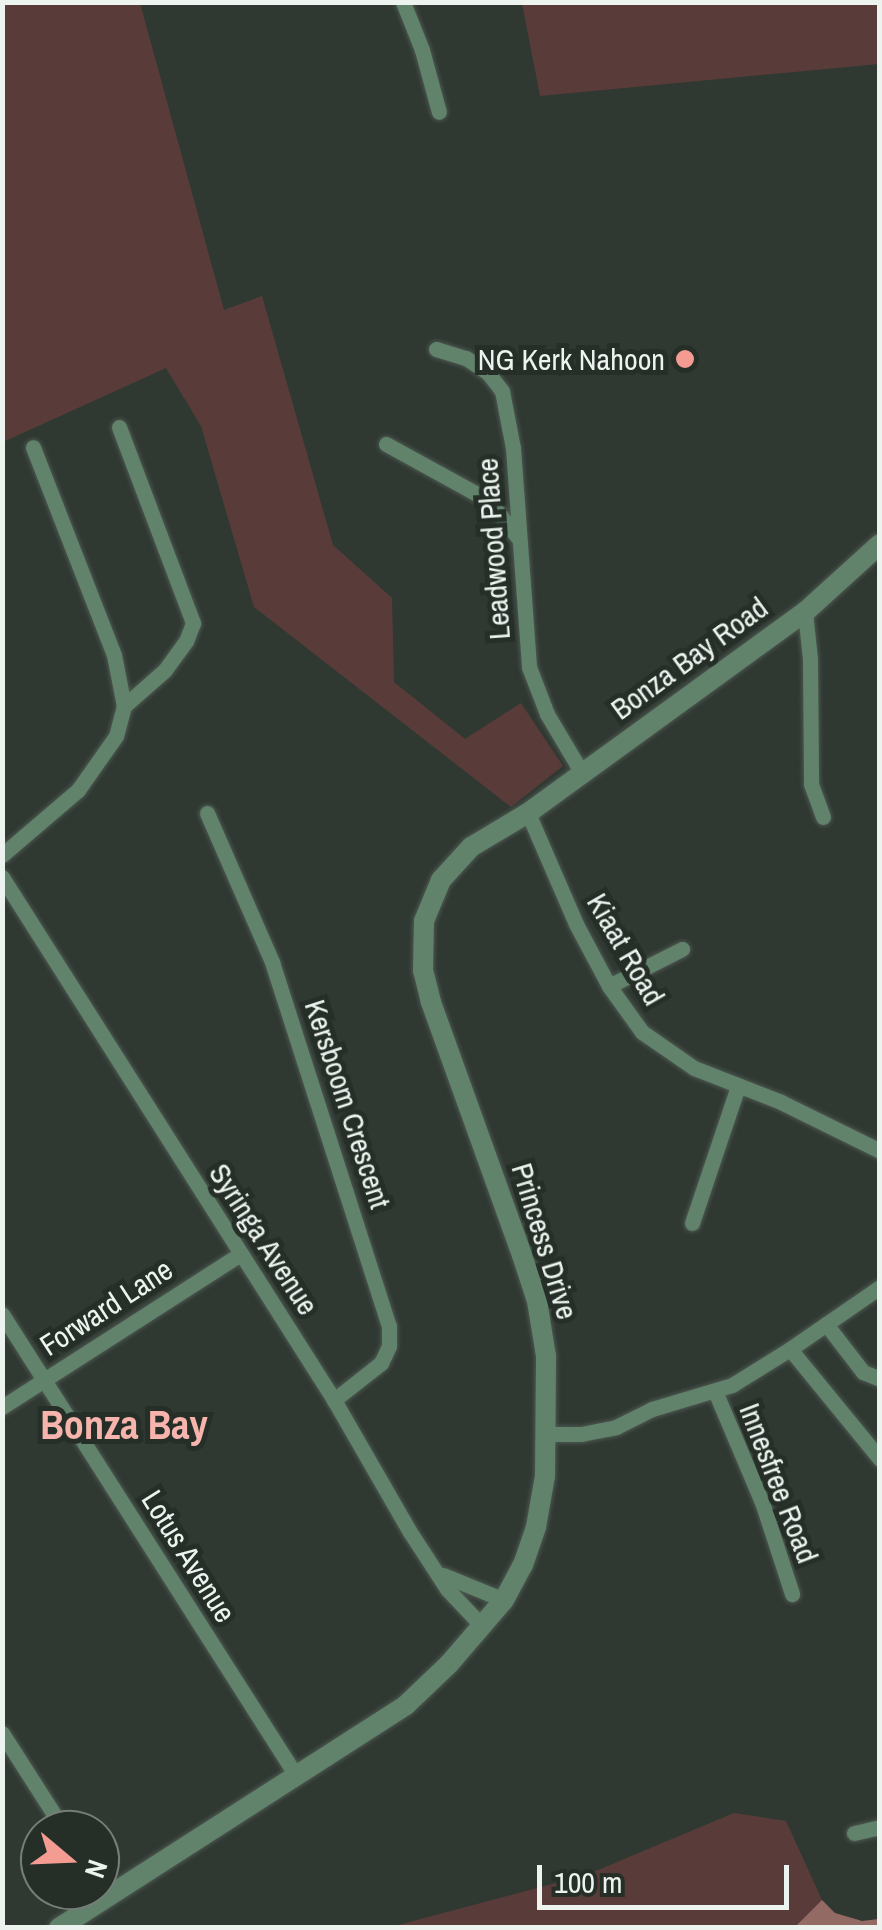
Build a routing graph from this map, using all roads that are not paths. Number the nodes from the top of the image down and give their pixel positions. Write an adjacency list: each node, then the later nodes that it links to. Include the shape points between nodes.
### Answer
1 (403, 2): 2 (street)
2 (439, 112)
3 (436, 349): 7 (street, Leadwood Place, via 466,358 502,391)
4 (119, 427): 10 (street, via 193,623 171,662)
5 (386, 444): 7 (street, via 488,500)
6 (33, 447): 10 (street, via 114,655)
7 (521, 542): 11 (street, Leadwood Place, via 530,667 547,714)
8 (880, 544): 9 (street, Bonza Bay Road)
9 (804, 612): 11 (street, Bonza Bay Road); 14 (street, via 812,796)
10 (124, 706): 15 (street, via 105,757 78,790)
11 (582, 773): 13 (street, Bonza Bay Road)
12 (208, 813): 30 (street, Kersboom Crescent, via 272,962 389,1326 381,1363)
13 (528, 814): 18 (street, Kiaat Road); 32 (street, Princess Drive, via 452,865 424,921 421,950 431,1002 538,1302)
14 (824, 817)
15 (2, 854)
16 (2, 877): 22 (street, Syringa Avenue)
17 (682, 949): 18 (street)
18 (609, 986): 19 (street, Kiaat Road, via 628,1017 662,1048)
19 (738, 1086): 20 (street, Kiaat Road); 21 (street)
20 (880, 1151)
21 (692, 1223)
22 (240, 1254): 27 (street, Forward Lane); 30 (street, Syringa Avenue)
23 (880, 1287): 25 (street)
24 (2, 1314): 27 (street, Lotus Avenue)
25 (826, 1324): 26 (street); 28 (street, via 863,1372)
26 (790, 1349): 29 (street); 33 (street)
27 (45, 1379): 31 (street, Forward Lane); 39 (street, Lotus Avenue)
28 (880, 1380)
29 (715, 1391): 32 (street, via 602,1431); 35 (street, Innesfree Road)
30 (334, 1400): 34 (street, Syringa Avenue)
31 (2, 1407)
32 (547, 1434): 36 (street, Princess Drive, via 536,1527)
33 (880, 1460)
34 (443, 1576): 36 (street); 37 (street, Syringa Avenue)
35 (792, 1594)
36 (504, 1600): 37 (street, Princess Drive)
37 (482, 1628): 39 (street, Princess Drive, via 406,1705)
38 (2, 1733): 40 (street)
39 (297, 1776): 43 (street, Princess Drive)
40 (51, 1810)
41 (880, 1827): 42 (street)
42 (854, 1833)
43 (120, 1882)
44 (81, 1910): 45 (street, Princess Drive)
45 (58, 1928)

